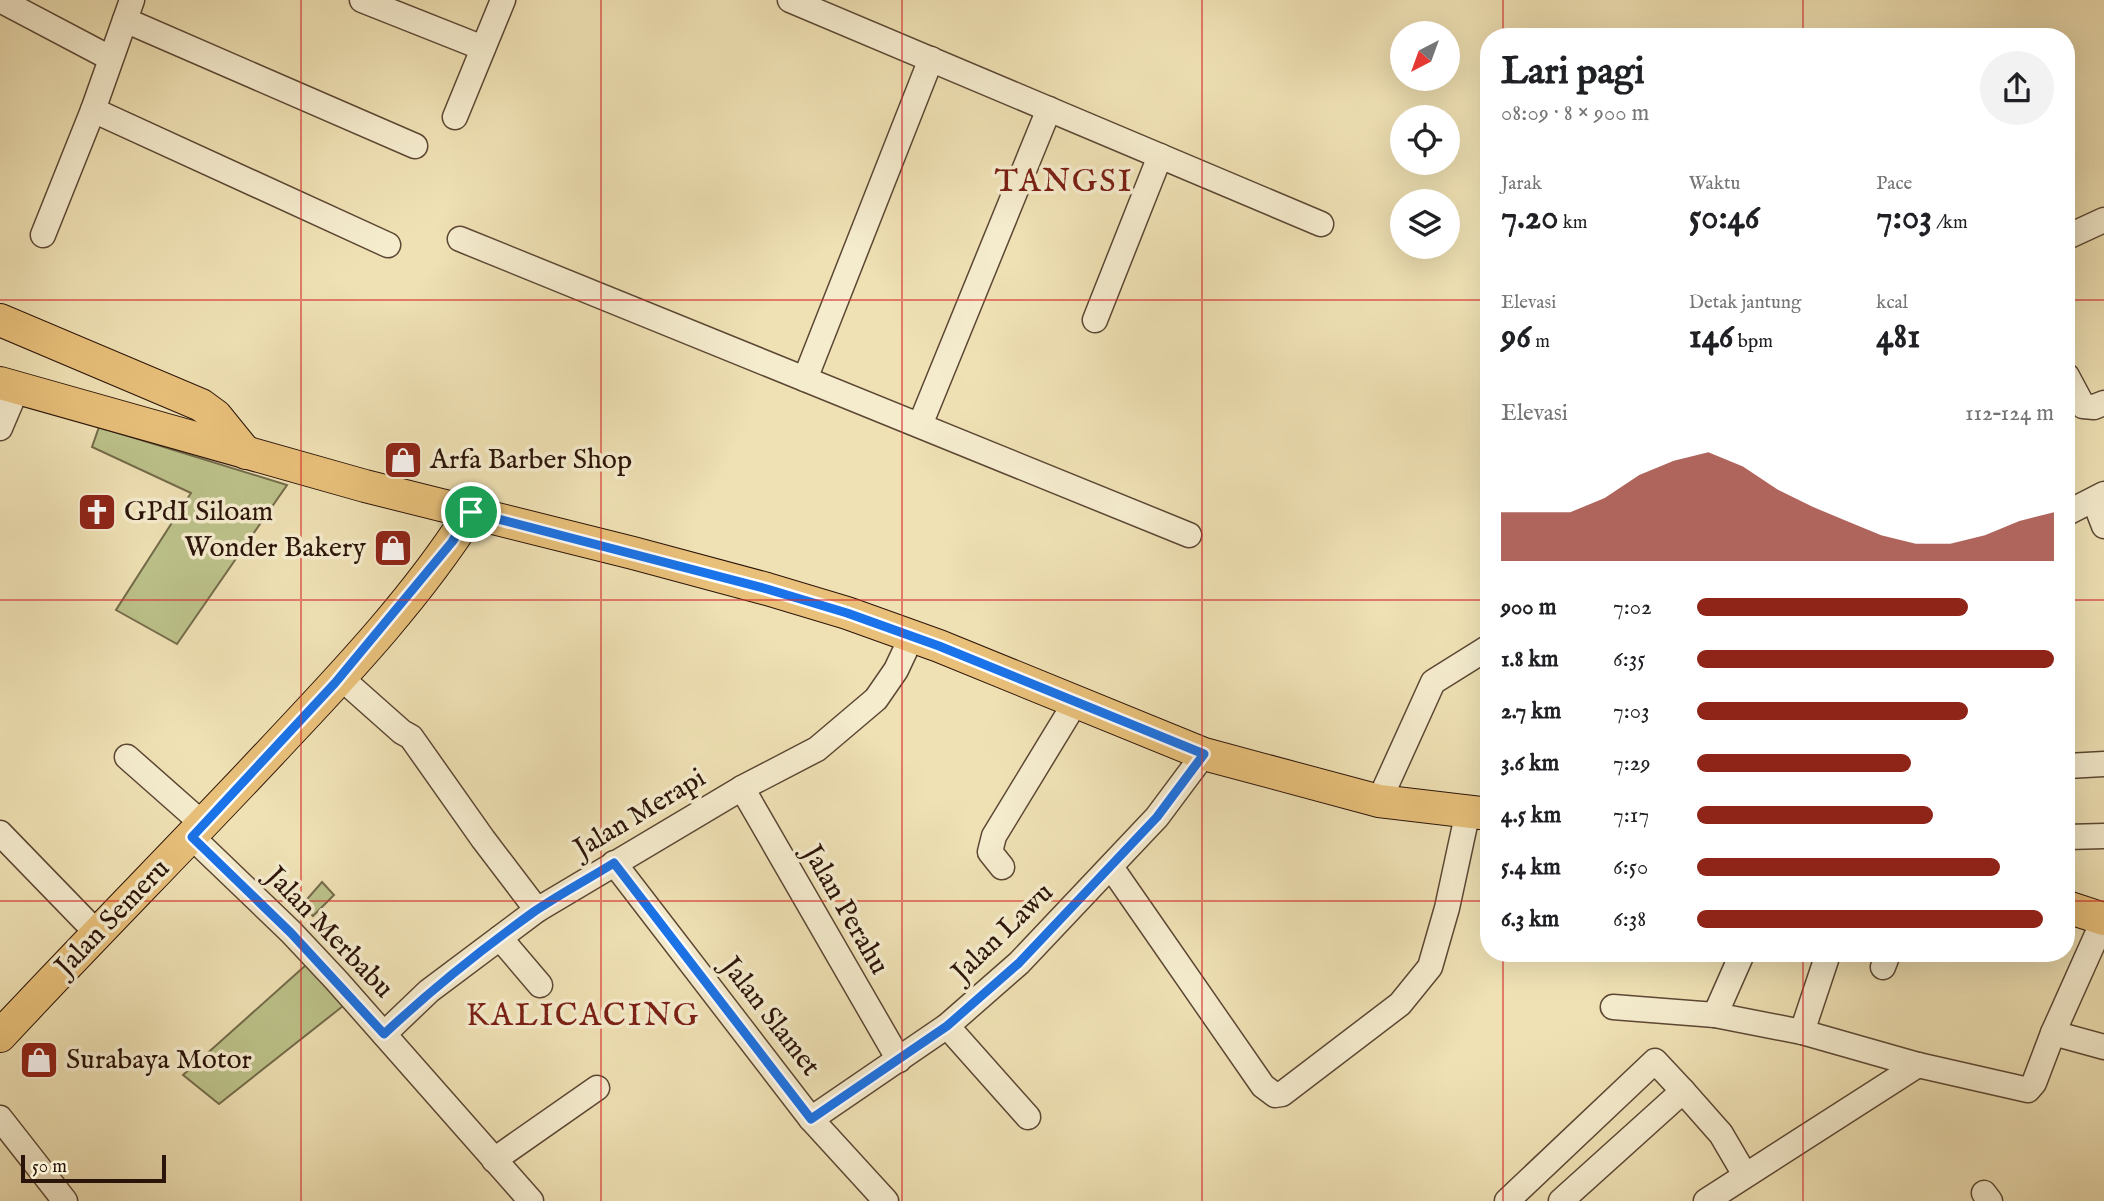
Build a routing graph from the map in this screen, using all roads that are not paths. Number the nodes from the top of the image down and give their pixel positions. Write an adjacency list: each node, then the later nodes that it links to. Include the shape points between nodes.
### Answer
1 (0, 0): 7 (street)
2 (362, 0): 6 (street)
3 (503, 0): 6 (street)
4 (790, 0): 8 (street)
5 (129, 10): 7 (street); 12 (street)
6 (483, 48): 11 (street)
7 (110, 58): 10 (street)
8 (931, 59): 9 (street); 22 (street)
9 (1049, 109): 13 (street); 26 (street)
10 (93, 110): 17 (street); 19 (street)
11 (455, 117)
12 (415, 146)
13 (1160, 156): 15 (street); 21 (street)
14 (2104, 220): 16 (street)
15 (1321, 224)
16 (2075, 233)
17 (43, 235)
18 (460, 239): 22 (street)
19 (388, 245)
20 (0, 320): 28 (main road, via 201,405)
21 (1095, 320)
22 (805, 379): 26 (street)
23 (8, 386): 27 (street); 28 (main road)
24 (2075, 391): 25 (street, via 2083,406)
25 (2104, 403)
26 (919, 425): 33 (street)
27 (0, 428)
28 (246, 453): 31 (main road)
29 (2099, 497): 30 (street); 32 (street)
30 (2075, 509)
31 (471, 512): 34 (main road, via 767,589); 36 (main road, Jalan Semeru, via 444,552)
32 (2104, 526)
33 (1189, 535)
34 (912, 636): 37 (main road); 42 (street, Jalan Merapi, via 887,685 860,715 817,750)
35 (1480, 653): 43 (street, via 1433,682)
36 (340, 677): 45 (main road, Jalan Semeru); 52 (street, via 411,737)
37 (1075, 703): 38 (main road); 50 (street, via 994,836 990,852)
38 (1204, 754): 43 (main road); 51 (street, Jalan Lawu, via 1157,817)
39 (127, 757): 45 (street, Jalan Merbabu)
40 (2104, 764): 41 (street)
41 (2075, 766)
42 (742, 788): 49 (street, Jalan Merapi); 68 (street, Jalan Perahu)
43 (1379, 801): 44 (main road)
44 (1479, 813): 51 (street, via 1430,967 1400,1004 1282,1094 1275,1095 1263,1086)
45 (198, 831): 55 (main road, Jalan Semeru); 65 (street, Jalan Merbabu)
46 (0, 833): 55 (street)
47 (2104, 836): 48 (street)
48 (2075, 837)
49 (614, 863): 52 (street, Jalan Merapi); 74 (street, Jalan Slamet)
50 (1002, 867)
51 (1111, 867): 62 (street, Jalan Lawu, via 1019,963)
52 (537, 910): 56 (street, Jalan Merapi)
53 (2075, 910): 54 (main road)
54 (2104, 919): 64 (street)
55 (96, 932): 66 (main road, Jalan Semeru)
56 (500, 938): 59 (street); 65 (street, Jalan Merapi, via 429,992)
57 (1738, 962): 61 (street)
58 (1825, 962): 63 (street)
59 (540, 985)
60 (1613, 1007): 61 (street)
61 (1715, 1015): 63 (street)
62 (947, 1026): 68 (street, Jalan Lawu); 72 (street)
63 (1802, 1032): 69 (street)
64 (2053, 1033): 67 (street); 69 (street, via 2028,1090)
65 (384, 1034): 75 (street, Jalan Merbabu)
66 (0, 1036)
67 (2104, 1047)
68 (899, 1060): 74 (street, Jalan Lawu)
69 (1918, 1065): 76 (street)
70 (597, 1088): 75 (street)
71 (1684, 1091): 76 (street, via 1721,1134); 80 (street, via 1655,1061); 81 (street)
72 (1028, 1117)
73 (0, 1118): 77 (street)
74 (811, 1119): 79 (street, Jalan Slamet)
75 (494, 1160): 78 (street, Jalan Merbabu)
76 (1728, 1191)
77 (65, 1201)
78 (531, 1201)
79 (886, 1201)
80 (1507, 1201)
81 (1561, 1201)

